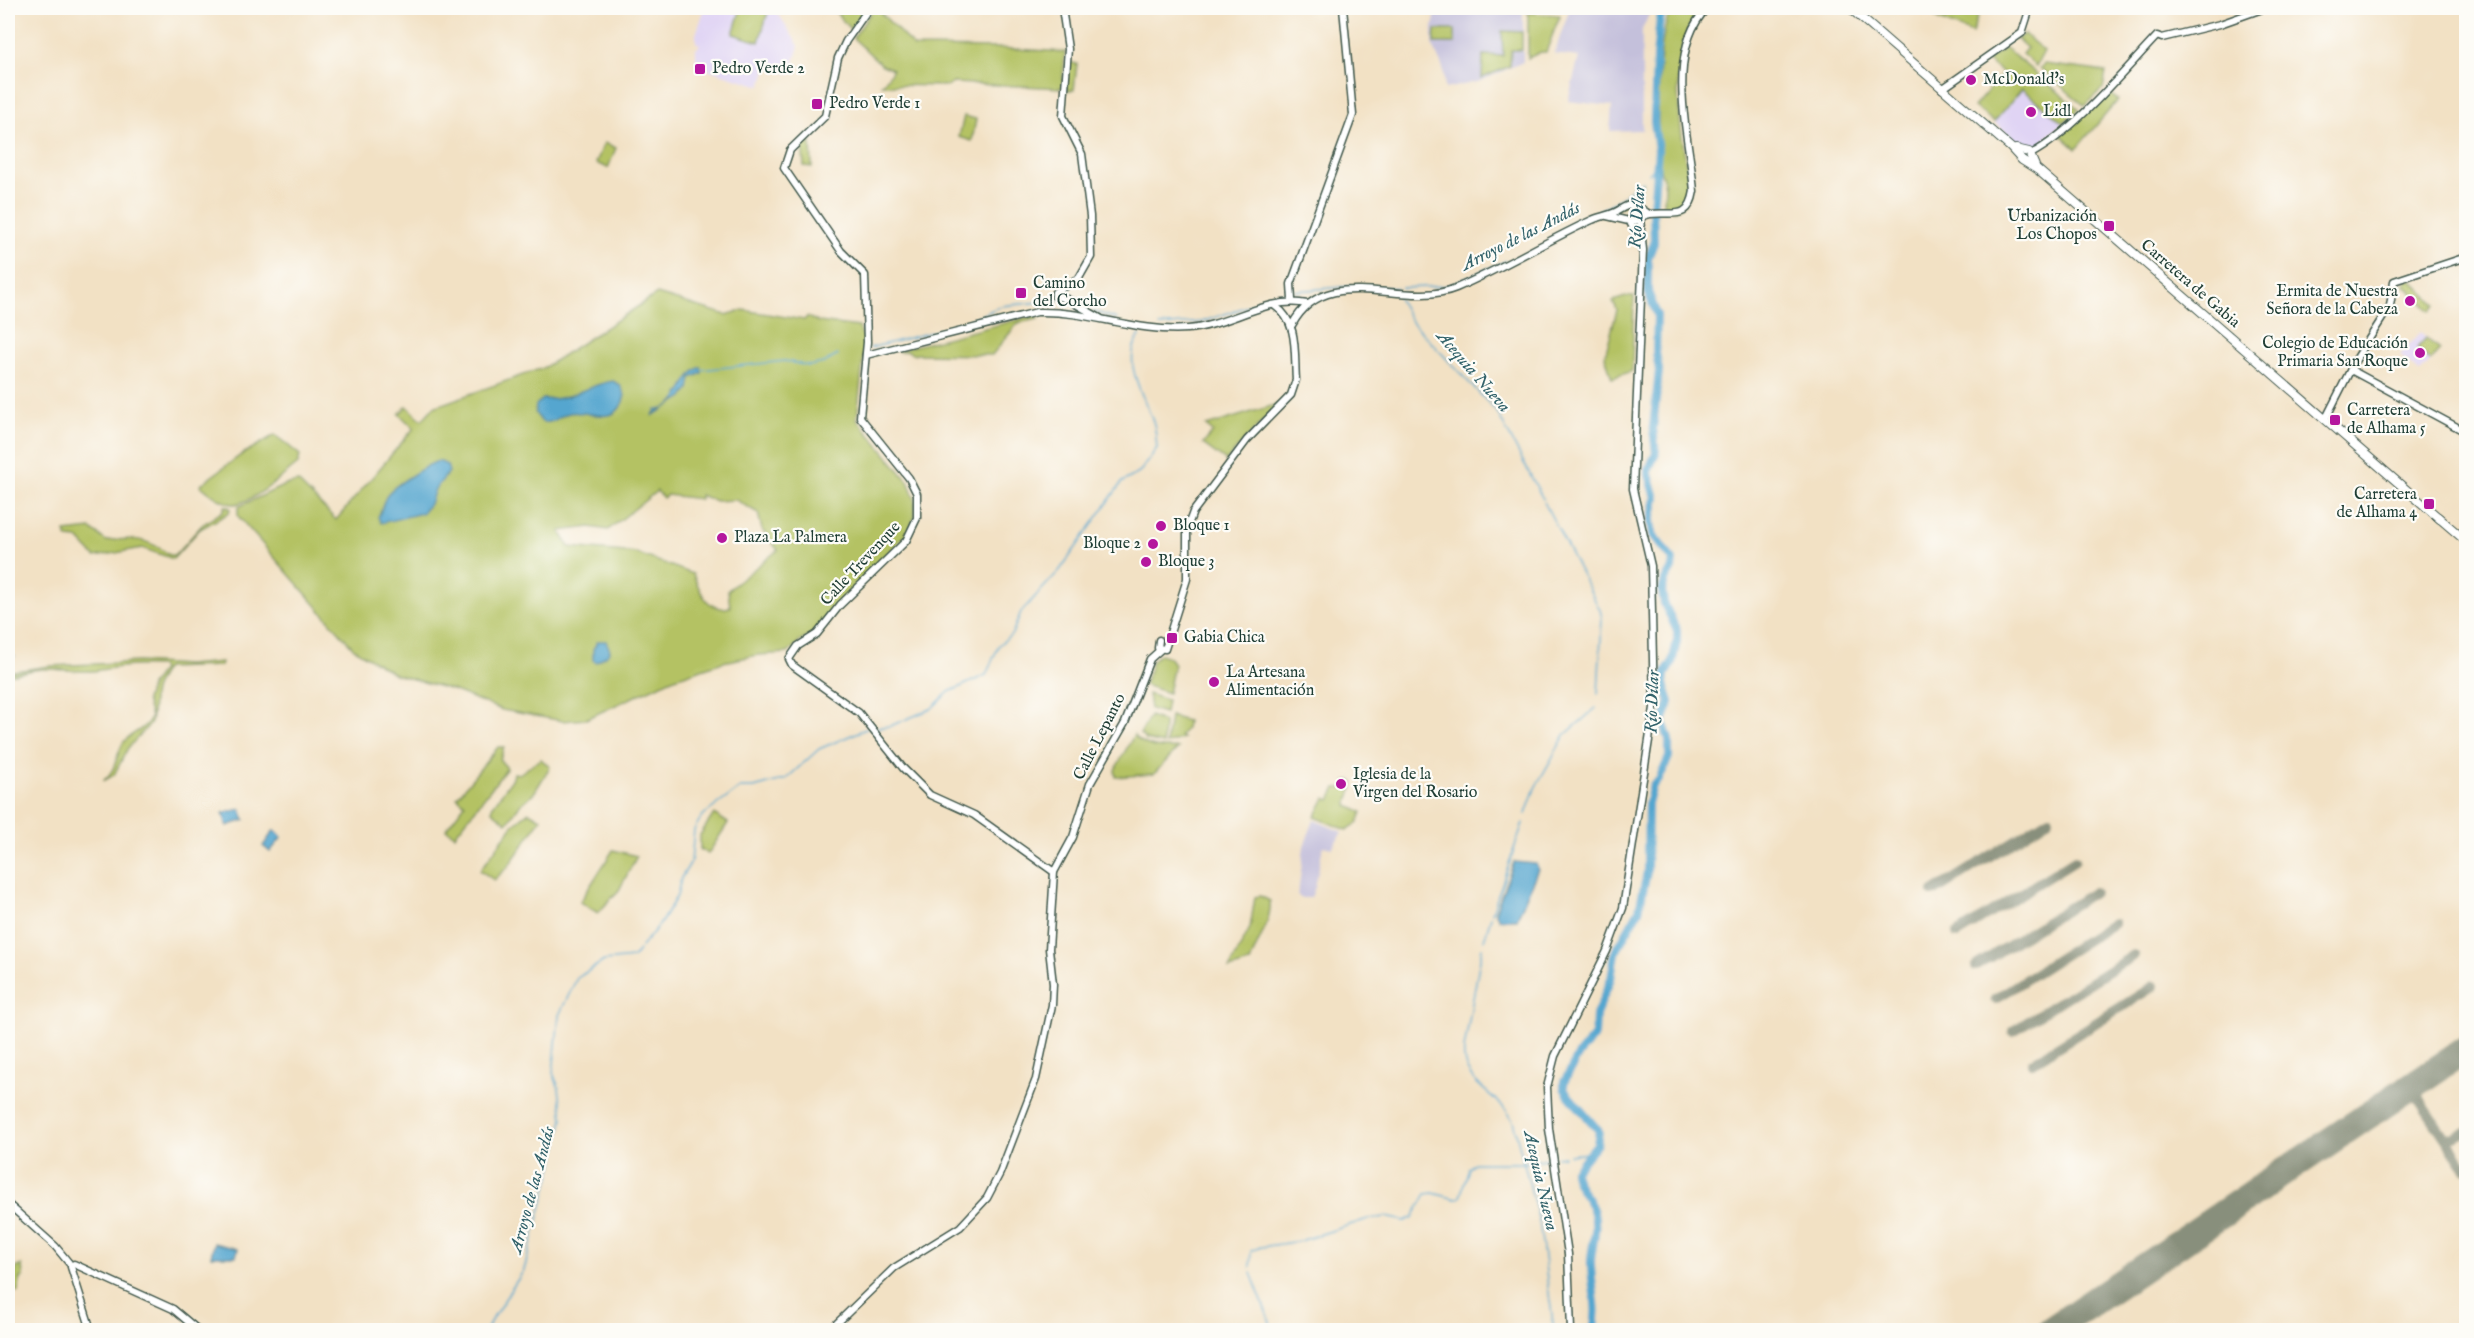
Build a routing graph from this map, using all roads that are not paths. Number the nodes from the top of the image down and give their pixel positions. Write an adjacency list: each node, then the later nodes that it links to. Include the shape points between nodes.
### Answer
1 (869, 8): 21 (street, Calle Trevenque, via 846,41 825,116 790,150 784,168 841,251 865,275)
2 (1062, 8): 18 (street, via 1068,49 1063,116 1082,154 1091,257 1079,278 1060,288 1058,296)
3 (1343, 8): 16 (street, via 1353,115 1291,284)
4 (1707, 8): 11 (street, via 1689,33 1683,60 1693,200 1682,213)
5 (1850, 8): 8 (main road, Carretera de Gabia)
6 (2030, 8): 8 (street, via 2022,33)
7 (2265, 8): 9 (street, via 2204,29 2157,36 2050,142)
8 (1942, 89): 9 (main road, Carretera de Gabia)
9 (2027, 157): 22 (main road, Carretera de Gabia, via 2036,169)
10 (1625, 208): 11 (street, via 1633,205); 12 (street); 13 (street)
11 (1640, 215): 13 (street); 14 (street)
12 (1606, 216): 13 (street); 17 (street, via 1449,290 1328,293)
13 (1628, 221): 14 (street)
14 (1643, 250): 40 (street, via 1633,489 1651,566 1654,708 1622,915 1555,1056 1547,1087 1549,1129 1568,1254)
15 (2466, 257): 23 (street, via 2394,281 2390,306)
16 (1295, 302): 17 (street); 19 (street); 19 (street)
17 (1307, 304): 19 (street)
18 (1079, 312): 20 (street); 20 (street, via 1088,319); 21 (street, via 1029,314)
19 (1291, 312): 20 (street, via 1275,306 1191,329 1145,329); 32 (street, Calle Lepanto, via 1296,380 1291,395 1240,448 1193,512 1187,528 1187,579)
20 (1103, 320)
21 (866, 355): 34 (street, Calle Trevenque, via 860,417 914,487 917,519 906,541 789,659 859,713 930,795 974,815)
22 (2268, 370): 24 (main road); 25 (main road, Carretera de Gabia)
23 (2351, 370): 25 (street); 27 (street)
24 (2317, 415): 25 (main road); 26 (main road)
25 (2328, 416): 26 (main road); 29 (main road, Carretera de Gabia)
26 (2333, 429): 28 (main road)
27 (2466, 432)
28 (2380, 469): 29 (main road); 30 (main road)
29 (2392, 475): 30 (main road)
30 (2440, 519): 31 (main road)
31 (2466, 541)
32 (1169, 630): 33 (street, Calle Lepanto); 33 (street, Calle Lepanto, via 1167,643)
33 (1159, 644): 34 (street, Calle Lepanto, via 1125,723 1090,784 1073,837)
34 (1054, 872): 39 (street, via 1049,949 1052,1005 1036,1079 994,1186 960,1227 894,1268)
35 (8, 1204): 36 (street)
36 (72, 1265): 37 (street); 38 (street, via 173,1309)
37 (91, 1330)
38 (198, 1330)
39 (830, 1330)
40 (1571, 1330)

